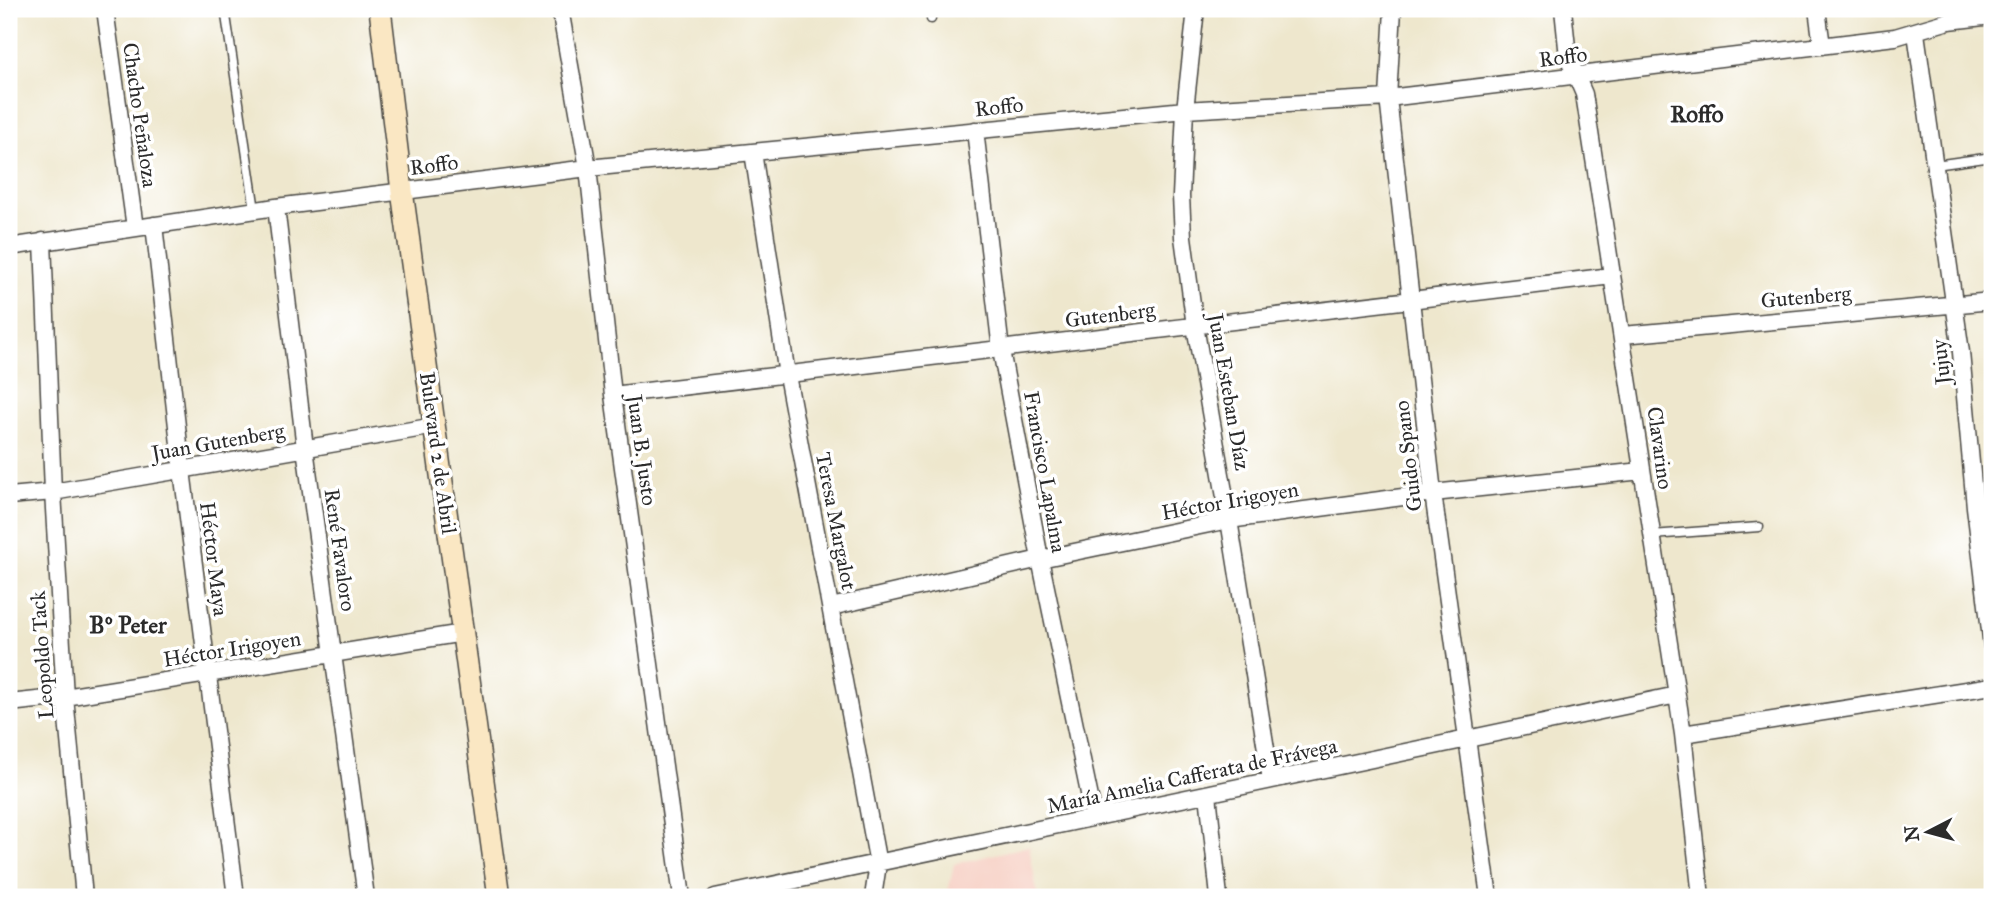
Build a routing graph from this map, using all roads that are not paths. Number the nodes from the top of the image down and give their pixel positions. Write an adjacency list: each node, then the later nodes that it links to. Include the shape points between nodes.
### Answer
1 (105, 9): 27 (street, Chacho Peñaloza)
2 (225, 9): 25 (lane)
3 (380, 9): 23 (main road, Bulevard 2 de Abril)
4 (560, 9): 22 (street, Juan B. Justo)
5 (931, 9): 12 (lane)
6 (1196, 9): 17 (street, Juan Esteban Díaz)
7 (1393, 9): 16 (street, Guido Spano)
8 (1563, 9): 15 (street, Clavarino, via 1568,57)
9 (1817, 9): 14 (street)
10 (1950, 15): 11 (street, Roffo); 13 (street, Roffo)
11 (1992, 16)
12 (931, 19)
13 (1916, 33): 14 (street, Roffo); 21 (street, Jujuy)
14 (1822, 46): 15 (street, Roffo)
15 (1578, 76): 16 (street, Roffo); 30 (street, Clavarino)
16 (1388, 98): 17 (street, Roffo); 31 (street, Guido Spano)
17 (1185, 110): 18 (street, Roffo); 34 (street, Juan Esteban Díaz, via 1181,196)
18 (975, 130): 19 (street, Roffo); 36 (street, Francisco Lapalma)
19 (753, 152): 22 (street, Roffo); 37 (street, Teresa Margalot)
20 (1992, 157): 21 (lane)
21 (1935, 165): 33 (street, Jujuy)
22 (588, 168): 23 (street, Roffo); 38 (street, Juan B. Justo)
23 (402, 191): 24 (street, Roffo); 39 (main road, Bulevard 2 de Abril)
24 (276, 207): 25 (street, Roffo); 40 (street, René Favaloro)
25 (255, 210): 26 (street, Roffo)
26 (154, 225): 27 (street, Roffo); 41 (street, Héctor Maya)
27 (135, 228): 28 (street, Roffo)
28 (43, 241): 29 (street, Roffo); 43 (street, Leopoldo Tack)
29 (9, 247)
30 (1612, 276): 31 (street, Gutenberg); 35 (street, Clavarino)
31 (1411, 300): 34 (street, Gutenberg); 44 (street, Guido Spano)
32 (1992, 301): 33 (street, Gutenberg)
33 (1955, 305): 35 (street, Gutenberg); 52 (street, Jujuy)
34 (1195, 326): 36 (street, Gutenberg); 46 (street, Juan Esteban Díaz)
35 (1623, 335): 42 (street, Clavarino)
36 (1001, 350): 37 (street, Gutenberg); 49 (street, Francisco Lapalma)
37 (787, 374): 38 (street, Gutenberg); 50 (street, Teresa Margalot)
38 (613, 395): 69 (street, Juan B. Justo)
39 (435, 426): 40 (street, Juan Gutenberg); 51 (main road, Bulevard 2 de Abril)
40 (305, 448): 41 (street, Juan Gutenberg); 53 (street, René Favaloro)
41 (182, 470): 43 (street, Juan Gutenberg); 54 (street, Héctor Maya)
42 (1642, 471): 44 (street, Héctor Irigoyen); 48 (street, Clavarino)
43 (53, 492): 45 (street, Juan Gutenberg); 57 (street, Leopoldo Tack)
44 (1433, 493): 46 (street, Héctor Irigoyen); 60 (street, Guido Spano)
45 (9, 496)
46 (1230, 520): 49 (street, Héctor Irigoyen); 61 (street, Juan Esteban Díaz)
47 (1759, 527): 48 (lane)
48 (1652, 535): 56 (street, Clavarino)
49 (1040, 559): 50 (street, Héctor Irigoyen); 63 (street, Francisco Lapalma)
50 (831, 607): 64 (street, Teresa Margalot)
51 (463, 633): 53 (street, Héctor Irigoyen); 68 (main road, Bulevard 2 de Abril)
52 (1992, 646)
53 (332, 654): 54 (street, Héctor Irigoyen); 67 (street, René Favaloro)
54 (207, 674): 57 (street, Héctor Irigoyen); 66 (street, Héctor Maya)
55 (1992, 686): 59 (street)
56 (1677, 695): 59 (street, Clavarino); 60 (street, María Amelia Cafferata de Frávega)
57 (65, 697): 58 (street, Héctor Irigoyen); 65 (street, Leopoldo Tack)
58 (9, 703)
59 (1683, 734): 74 (street, Clavarino)
60 (1468, 739): 61 (street, María Amelia Cafferata de Frávega); 73 (street, Guido Spano)
61 (1271, 780): 62 (street, María Amelia Cafferata de Frávega)
62 (1208, 794): 63 (street, María Amelia Cafferata de Frávega); 72 (street)
63 (1094, 817): 64 (street, María Amelia Cafferata de Frávega)
64 (878, 864): 70 (street, María Amelia Cafferata de Frávega); 71 (street, Teresa Margalot)
65 (84, 897)
66 (236, 897)
67 (366, 897)
68 (499, 897)
69 (682, 897)
70 (715, 897)
71 (873, 897)
72 (1219, 897)
73 (1489, 897)
74 (1701, 897)

